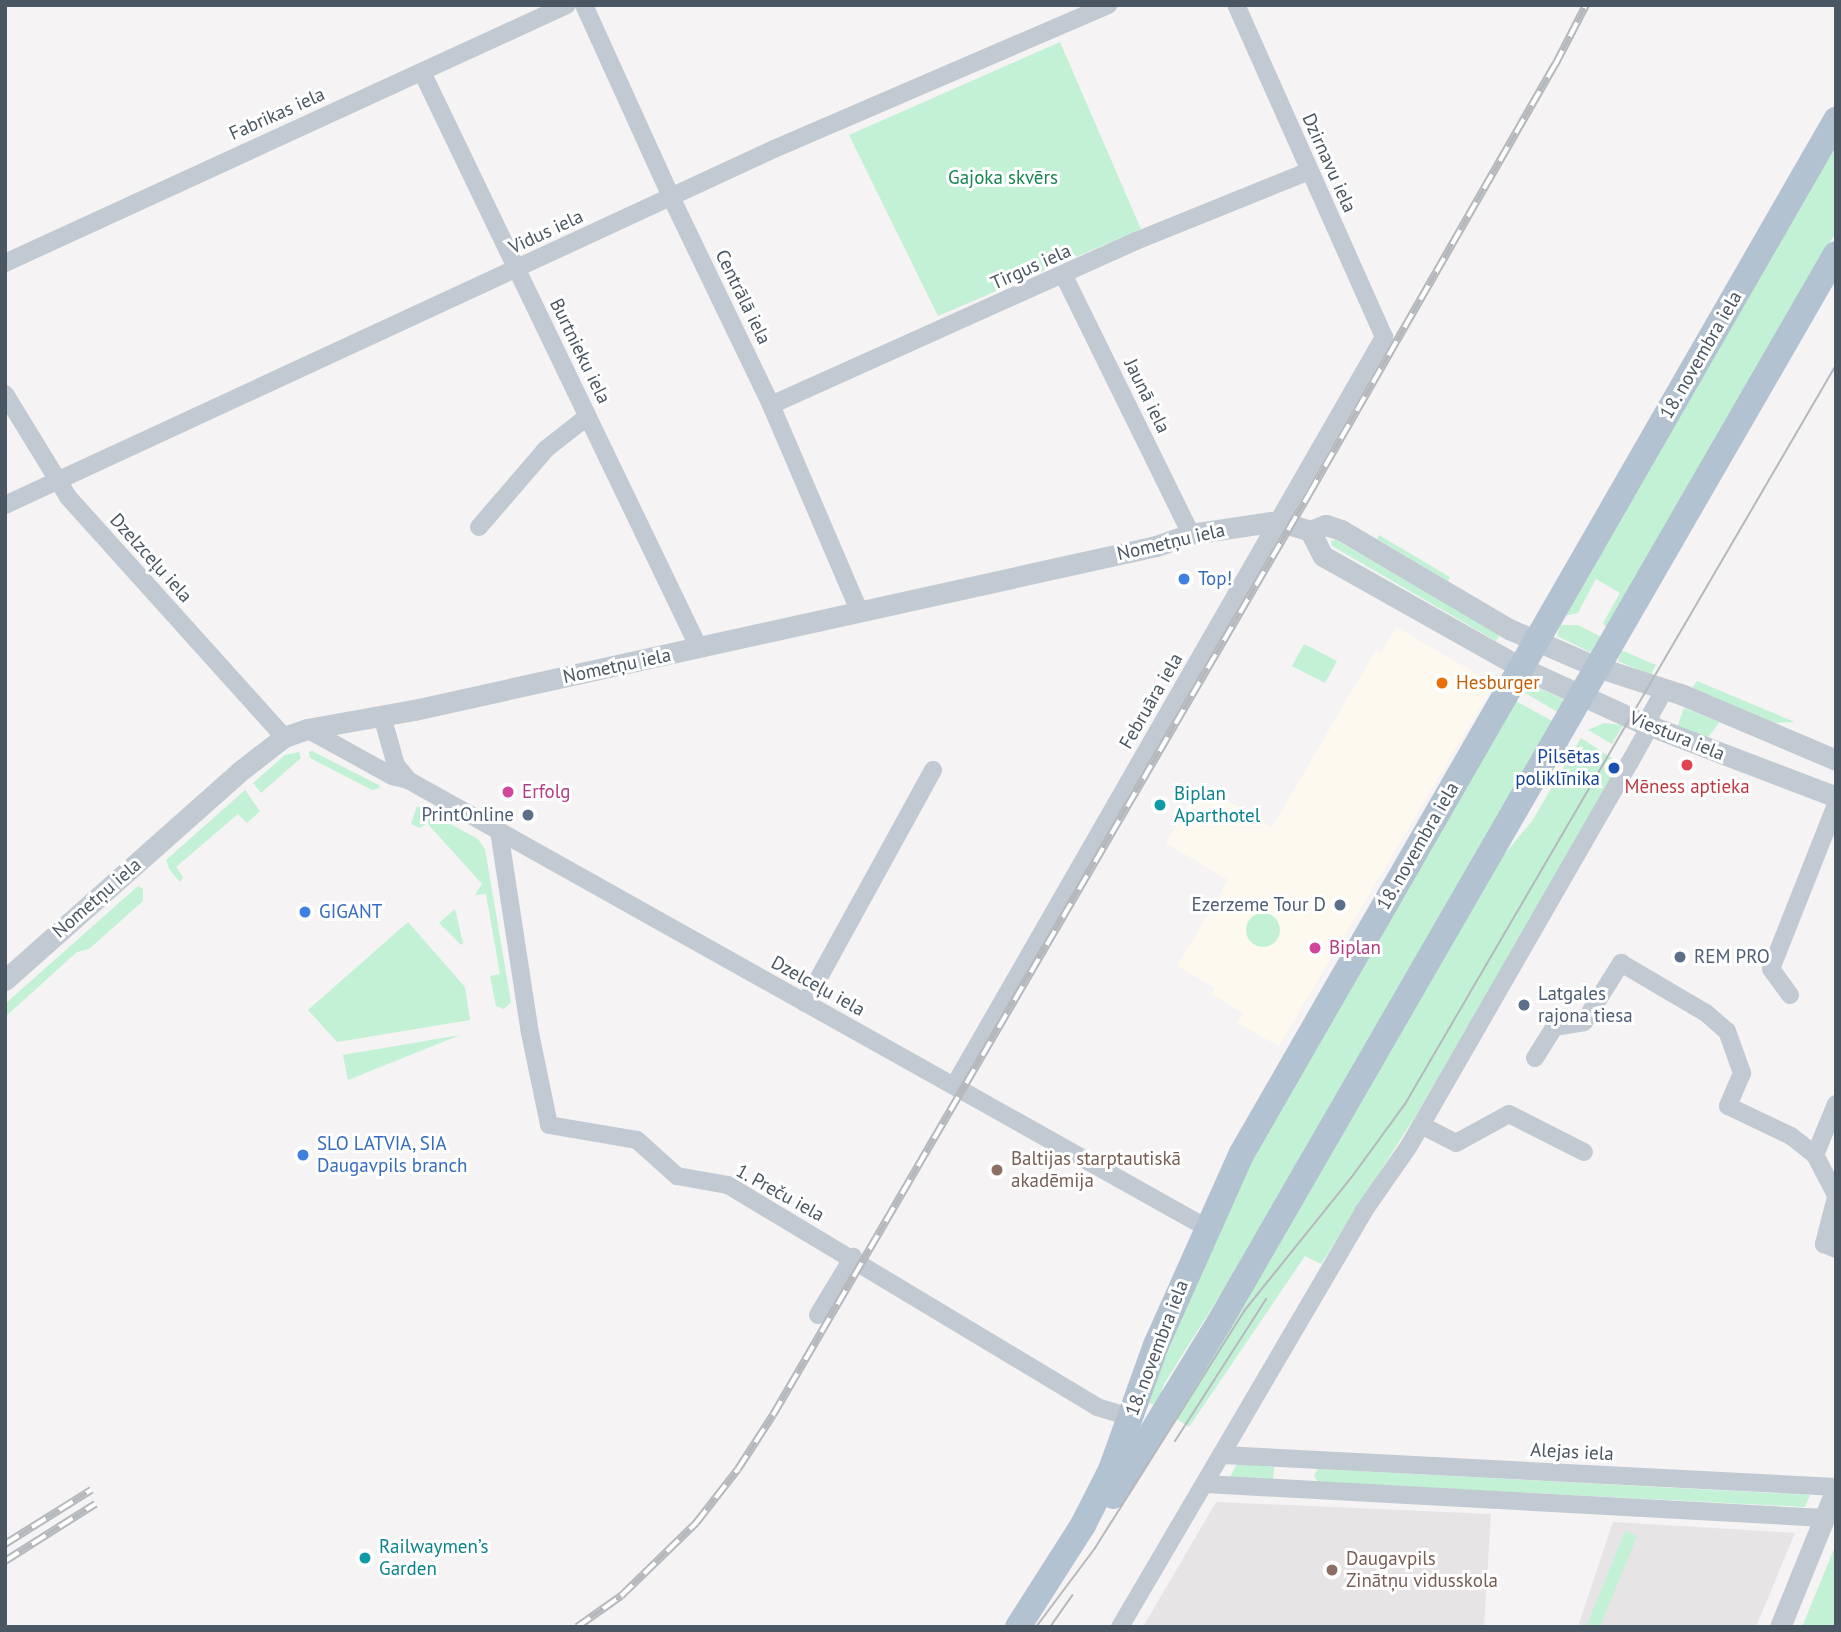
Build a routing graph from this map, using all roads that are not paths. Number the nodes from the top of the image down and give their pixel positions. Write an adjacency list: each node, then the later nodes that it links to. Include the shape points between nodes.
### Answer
1 (567, 5): 5 (street, Fabrikas iela)
2 (584, 5): 8 (street, Centrālā iela)
3 (1108, 5): 8 (street, Vidus iela)
4 (1236, 5): 7 (street, Dzirnavu iela)
5 (422, 72): 10 (street, Fabrikas iela); 11 (street, Burtnieku iela)
6 (1836, 120): 24 (main road, 18. novembra iela)
7 (1309, 171): 12 (street, Tirgus iela); 13 (street, Dzirnavu iela)
8 (671, 197): 11 (street, Vidus iela); 15 (street, Centrālā iela)
9 (1836, 254): 26 (main road, 18. novembra iela)
10 (5, 263)
11 (517, 268): 16 (street, Burtnieku iela); 17 (street, Vidus iela)
12 (1065, 276): 15 (street, Tirgus iela); 22 (street, Jaunā iela)
13 (1384, 337): 19 (street, Februāra iela)
14 (5, 394): 17 (street, Dzelzceļu iela)
15 (771, 405): 23 (street, Centrālā iela)
16 (588, 416): 20 (street, via 546,449); 25 (street, Burtnieku iela)
17 (57, 483): 18 (street, Vidus iela); 33 (street, Dzelzceļu iela)
18 (5, 505)
19 (1279, 520): 21 (street, Nometņu iela); 22 (street, Nometņu iela); 44 (street, Februāra iela)
20 (479, 527)
21 (1310, 531): 24 (street, Nometņu iela, via 1326,525 1341,530); 27 (street, via 1323,556)
22 (1191, 534): 23 (street, Nometņu iela, via 1156,546)
23 (859, 610): 25 (street, Nometņu iela)
24 (1538, 642): 26 (street, Viestura iela); 27 (main road, 18. novembra iela)
25 (699, 648): 30 (street, Nometņu iela)
26 (1597, 667): 28 (street, Viestura iela); 29 (main road, 18. novembra iela)
27 (1522, 668): 29 (street, Viestura iela); 50 (main road, 18. novembra iela, via 1242,1153)
28 (1664, 691): 31 (street, via 1651,714); 34 (street, Viestura iela)
29 (1581, 696): 31 (street, Viestura iela); 62 (main road, 18. novembra iela, via 1219,1323)
30 (382, 716): 32 (street, Nometņu iela); 36 (street, via 396,765)
31 (1650, 726): 37 (street, Viestura iela); 46 (street)
32 (307, 729): 33 (street, Nometņu iela); 36 (street, Dzelceļu iela, via 392,776)
33 (284, 737): 40 (street, Nometņu iela)
34 (1836, 760)
35 (933, 771): 42 (street)
36 (408, 780): 39 (street, Dzelceļu iela)
37 (1836, 797)
38 (1836, 805): 41 (street, via 1771,969)
39 (499, 831): 42 (street, Dzelceļu iela); 52 (street, 1. Preču iela, via 549,1125 637,1140 677,1176 728,1185)
40 (5, 980)
41 (1790, 995)
42 (805, 1003): 44 (street, Dzelceļu iela)
43 (1535, 1058): 48 (street, via 1555,1027 1584,1022 1621,963 1706,1013 1727,1031 1742,1073 1728,1106 1791,1136)
44 (954, 1086): 50 (street, Dzelceļu iela)
45 (1836, 1104): 48 (street)
46 (1421, 1125): 47 (street, via 1456,1143 1509,1114); 55 (street, via 1363,1212)
47 (1584, 1152)
48 (1815, 1155): 49 (street)
49 (1836, 1196): 51 (street, via 1824,1244)
50 (1207, 1228): 54 (main road, 18. novembra iela)
51 (1836, 1249)
52 (853, 1257): 53 (street); 54 (street, 1. Preču iela, via 1097,1407)
53 (818, 1315)
54 (1130, 1417): 61 (main road, 18. novembra iela, via 1111,1470 1083,1525)
55 (1222, 1455): 56 (street, Alejas iela); 57 (street)
56 (1306, 1459): 58 (street, Alejas iela); 59 (street)
57 (1205, 1484): 59 (street); 63 (street)
58 (1836, 1488): 60 (street)
59 (1305, 1490): 60 (street)
60 (1824, 1518): 64 (street)
61 (1018, 1627)
62 (1035, 1627)
63 (1120, 1627)
64 (1780, 1627)

